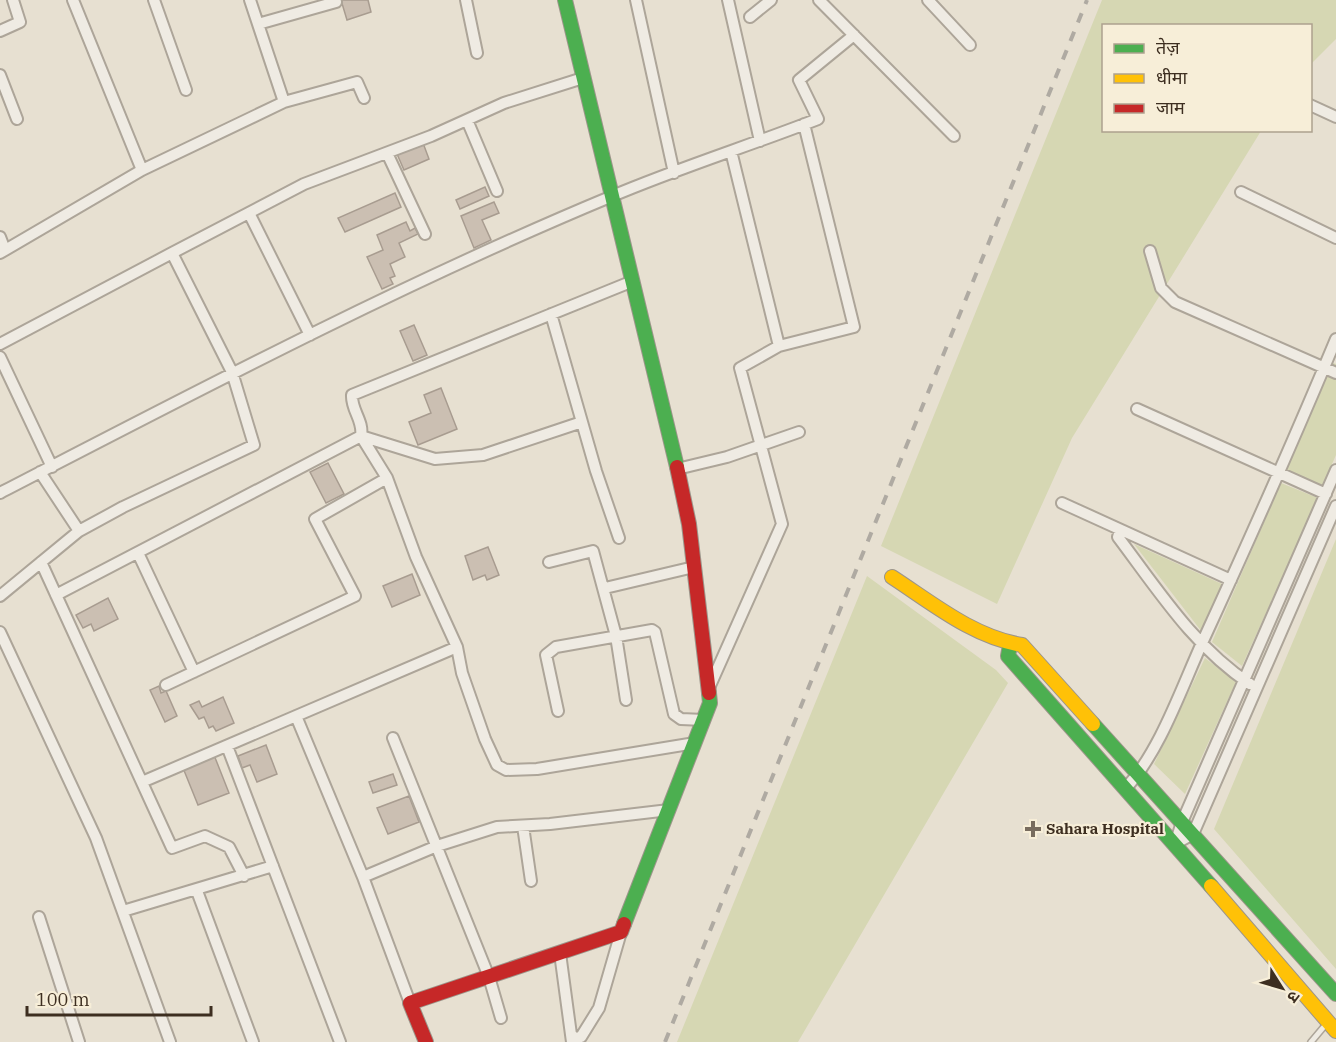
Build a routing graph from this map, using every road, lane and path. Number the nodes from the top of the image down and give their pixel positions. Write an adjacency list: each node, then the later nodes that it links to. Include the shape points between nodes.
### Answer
1 (13, 0): 15 (street, via 20,22)
2 (73, 0): 33 (street)
3 (154, 0): 21 (street)
4 (250, 0): 14 (street)
5 (466, 0): 18 (street)
6 (565, 0): 20 (street)
7 (636, 0): 34 (street)
8 (729, 0): 30 (street)
9 (771, 0): 13 (street)
10 (819, 0): 16 (street)
11 (928, 0): 17 (street)
12 (336, 2): 14 (street)
13 (750, 17)
14 (258, 24): 23 (street)
15 (0, 31)
16 (854, 35): 28 (street, via 800,80 818,119); 29 (street)
17 (970, 45)
18 (477, 53)
19 (0, 75): 26 (street)
20 (583, 78): 27 (street, via 504,103); 37 (street)
21 (186, 90)
22 (364, 98): 23 (street, via 357,82)
23 (284, 102): 33 (street)
24 (1312, 105): 25 (street)
25 (1336, 117)
26 (17, 119)
27 (467, 120): 32 (street); 35 (street)
28 (804, 124): 30 (street); 50 (street, via 854,327)
29 (954, 136)
30 (760, 141): 31 (street)
31 (731, 152): 34 (street); 50 (street)
32 (387, 153): 38 (street, via 304,184); 39 (street)
33 (142, 171): 43 (street)
34 (674, 173): 37 (street)
35 (497, 191)
36 (1241, 192): 41 (street)
37 (612, 196): 45 (street); 47 (street)
38 (249, 213): 44 (street); 47 (street)
39 (425, 234)
40 (0, 237): 43 (street)
41 (1336, 238)
42 (1150, 251): 52 (street, via 1161,288 1175,302)
43 (3, 252)
44 (172, 253): 49 (street); 53 (street)
45 (633, 281): 46 (street); 61 (street)
46 (551, 314): 56 (street); 58 (street, via 352,395 362,426)
47 (310, 335): 53 (street)
48 (1336, 339): 52 (street)
49 (0, 344)
50 (779, 346): 59 (street, via 740,368)
51 (0, 357): 60 (street)
52 (1324, 368): 54 (street); 64 (street)
53 (232, 372): 60 (street); 71 (street, via 254,445)
54 (1336, 373)
55 (1137, 409): 64 (street)
56 (582, 422): 58 (street, via 483,455 435,459); 72 (street)
57 (799, 432): 59 (street)
58 (361, 436): 65 (street); 73 (street)
59 (759, 444): 61 (street, via 727,457); 90 (street, via 782,524)
60 (52, 467): 63 (street)
61 (677, 469): 76 (street)
62 (1336, 470): 67 (street)
63 (40, 472): 66 (street); 71 (street)
64 (1280, 473): 67 (street); 78 (street)
65 (387, 478): 86 (street, via 416,557); 87 (street, via 315,519 355,596)
66 (0, 493)
67 (1326, 494): 88 (street)
68 (1062, 503): 70 (street)
69 (1336, 506): 91 (street)
70 (1120, 530): 78 (street); 85 (street, via 1118,537)
71 (79, 531): 74 (street)
72 (619, 538)
73 (138, 553): 80 (street); 87 (street)
74 (41, 562): 80 (street); 81 (street)
75 (549, 562): 79 (street, via 593,552)
76 (694, 567): 79 (street); 90 (street)
77 (892, 577): 84 (street)
78 (1231, 580): 85 (street)
79 (605, 588): 83 (street)
80 (56, 595): 100 (street)
81 (0, 596)
82 (0, 632): 113 (street, via 96,838)
83 (616, 636): 92 (street); 93 (street, via 556,647 546,655); 95 (street, via 655,632 674,714 681,719)
84 (1010, 645): 99 (street, via 1022,645); 101 (street, via 1008,656)
85 (1201, 645): 88 (street); 99 (street)
86 (457, 647): 94 (street); 97 (street, via 485,739 497,765 506,770 537,769)
87 (194, 672): 89 (street)
88 (1244, 680): 91 (street); 103 (street)
89 (166, 685)
90 (709, 688): 95 (street, via 711,703)
91 (1257, 688): 105 (street)
92 (626, 700)
93 (558, 711)
94 (296, 716): 98 (street); 110 (street)
95 (704, 720): 97 (street)
96 (393, 738): 107 (street)
97 (695, 743): 102 (street)
98 (227, 746): 100 (street); 108 (street)
99 (1138, 774): 101 (street); 103 (street)
100 (142, 782): 109 (street, via 172,848 205,836 229,847)
101 (1126, 788): 106 (street)
102 (669, 810): 104 (street); 115 (street)
103 (1182, 822): 105 (street); 106 (street)
104 (524, 826): 107 (street, via 497,827); 111 (street)
105 (1193, 834): 106 (street); 118 (street)
106 (1175, 844): 121 (street)
107 (437, 846): 110 (street); 117 (street)
108 (273, 866): 109 (street); 126 (street)
109 (244, 876): 112 (street)
110 (363, 877): 119 (street)
111 (531, 881)
112 (197, 891): 113 (street); 125 (street)
113 (123, 911): 124 (street)
114 (39, 917): 123 (street)
115 (621, 932): 116 (street); 122 (street, via 599,1008 581,1037)
116 (560, 953): 117 (street); 122 (street)
117 (489, 976): 119 (street); 120 (street)
118 (1336, 994)
119 (410, 1003): 127 (street)
120 (501, 1018)
121 (1332, 1026): 128 (lane)
122 (573, 1040)
123 (79, 1042)
124 (171, 1042)
125 (253, 1042)
126 (340, 1042)
127 (426, 1042)
128 (1311, 1042)

